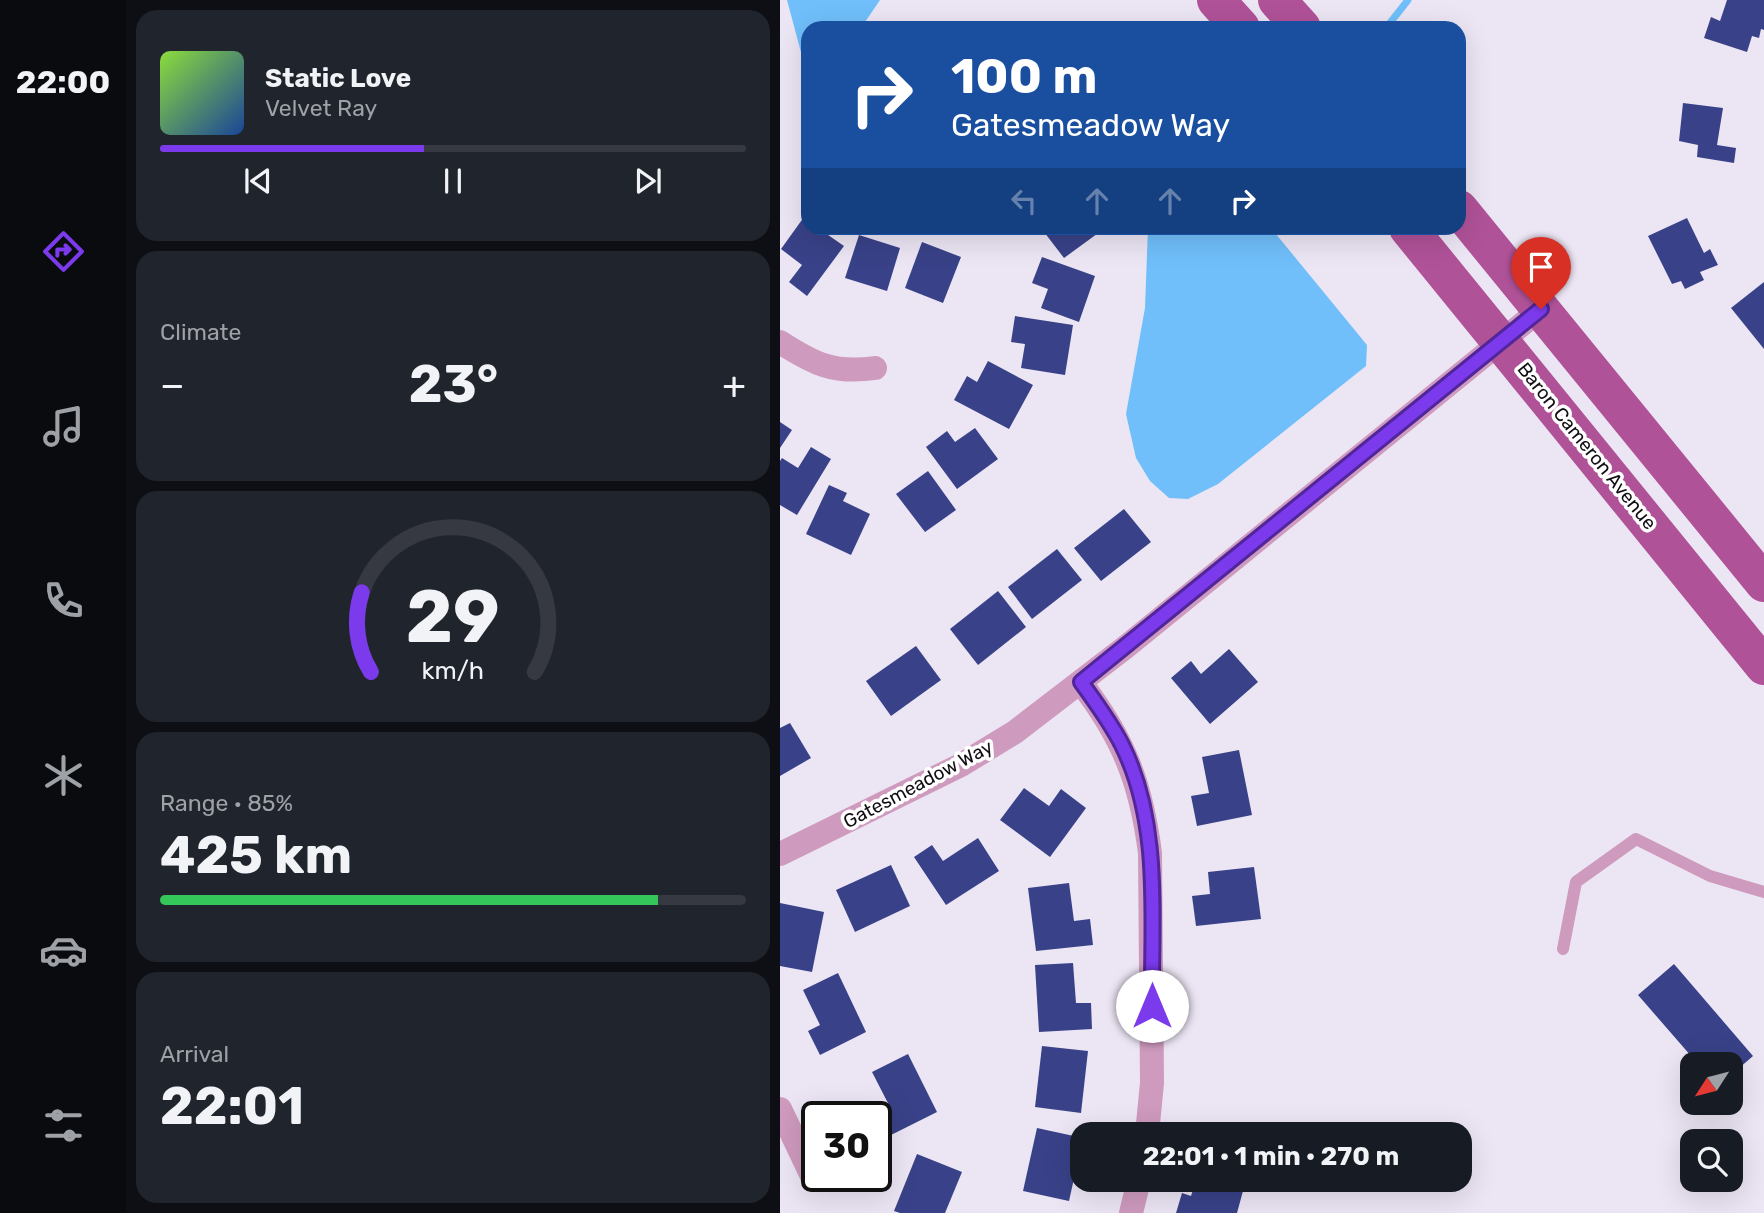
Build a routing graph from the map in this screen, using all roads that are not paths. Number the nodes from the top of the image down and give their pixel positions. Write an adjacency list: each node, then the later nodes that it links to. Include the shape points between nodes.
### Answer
1 (1216, 0): 3 (main road)
2 (1277, 0): 4 (main road)
3 (1235, 21)
4 (1296, 21)
5 (1466, 218): 7 (main road)
6 (1414, 235): 8 (main road, Baron Cameron Avenue)
7 (1541, 309): 8 (street, Gatesmeadow Way); 11 (main road)
8 (1502, 341): 12 (main road, Baron Cameron Avenue); 13 (street, Gatesmeadow Way)
9 (780, 342): 10 (street, via 830,369)
10 (875, 368)
11 (1764, 583)
12 (1764, 666)
13 (1081, 682): 14 (street, Gatesmeadow Way, via 1015,732 961,765); 18 (street, via 1123,747 1146,821 1152,1083)
14 (780, 854)
15 (1764, 892): 16 (lane, via 1710,876 1636,839 1576,882)
16 (1563, 949)
17 (780, 1109): 19 (street)
18 (1148, 1122)
19 (801, 1153)
20 (1136, 1192): 21 (street)
21 (1131, 1213)

